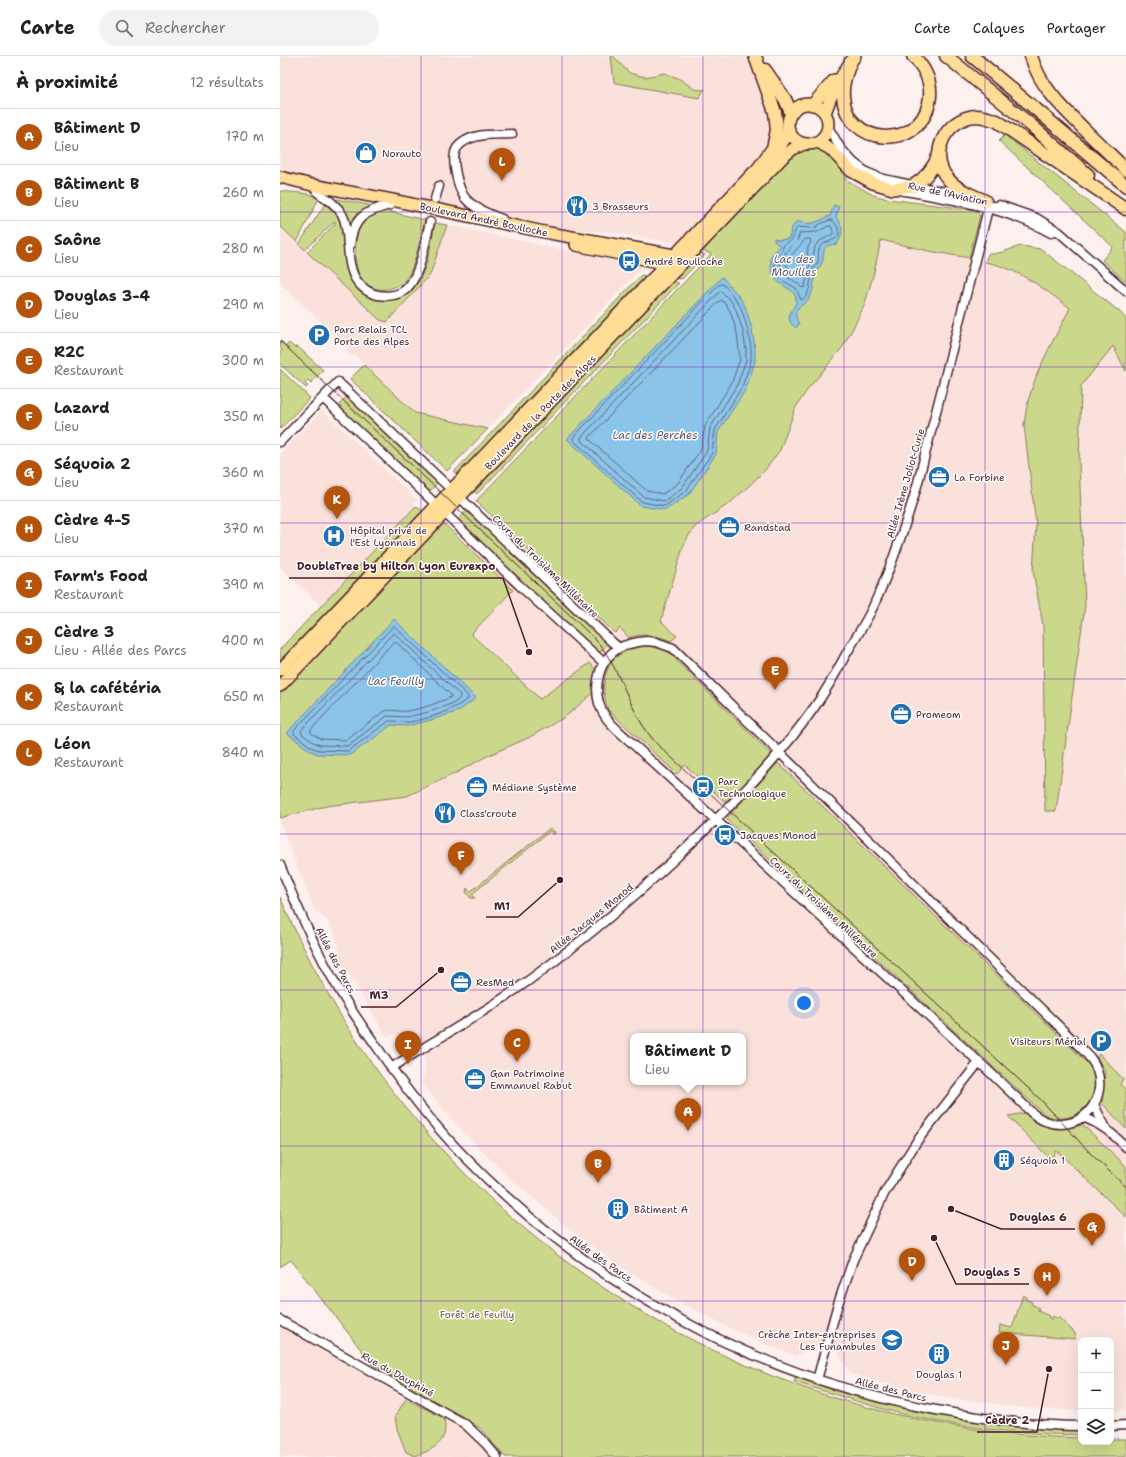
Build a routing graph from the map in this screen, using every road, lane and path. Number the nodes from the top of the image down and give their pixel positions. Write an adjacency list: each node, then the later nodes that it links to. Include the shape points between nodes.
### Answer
1 (755, 56): 17 (highway, via 775,112 777,130 773,148)
2 (759, 56): 9 (highway)
3 (914, 56): 7 (highway, via 928,78 931,91 929,105 915,127 892,137 880,137 866,132 855,124 848,114 843,89)
4 (946, 56): 29 (highway, via 1032,126)
5 (972, 56): 23 (highway)
6 (1031, 56): 18 (highway, via 1045,87 1058,104)
7 (852, 59): 8 (main road); 10 (main road, via 833,91)
8 (812, 104): 9 (main road, via 801,106); 10 (main road)
9 (791, 113): 12 (main road)
10 (825, 113): 11 (main road)
11 (828, 127): 14 (main road); 22 (street, Rue de l'Aviation, via 841,149 866,172)
12 (789, 130): 15 (main road, via 794,139); 17 (main road, Boulevard de la Porte des Alpes, via 785,140)
13 (512, 134): 31 (street, via 476,136 465,140 455,155 458,181 465,197 478,208 494,216)
14 (818, 142): 15 (main road); 24 (main road, Rue de l'Aviation, via 830,149 851,171 873,183)
15 (804, 144): 35 (main road, Boulevard de la Porte des Alpes, via 783,157)
16 (939, 153): 22 (highway, via 928,175); 28 (highway, via 941,167 948,180); 29 (highway, via 945,135 955,123 970,117 986,117 997,121)
17 (758, 169): 34 (main road, Boulevard de la Porte des Alpes)
18 (1126, 170)
19 (280, 177): 31 (main road, Boulevard André Boulloche)
20 (280, 183): 25 (main road, Boulevard André Boulloche)
21 (439, 186): 26 (street)
22 (913, 186): 24 (main road); 28 (street, Rue de l'Aviation)
23 (1126, 186)
24 (893, 189): 28 (street, Rue de l'Aviation)
25 (317, 192): 27 (main road, Boulevard André Boulloche); 33 (street, via 334,204 342,214)
26 (435, 199)
27 (390, 205): 33 (street, via 372,210 360,218 353,231); 36 (main road, Boulevard André Boulloche)
28 (987, 205): 32 (street, Rue de l'Aviation, via 1030,222); 32 (street, Rue de l'Aviation, via 1003,206 1036,218 1059,232); 47 (street, Allée Irène Joliot-Curie, via 906,523 872,608 828,687)
29 (1126, 208)
30 (430, 222): 33 (street, via 418,269 413,281 402,292 388,296 364,289 353,276)
31 (549, 233): 34 (main road, Boulevard André Boulloche)
32 (1079, 250): 38 (street, Rue de l'Aviation)
33 (349, 253)
34 (675, 255): 35 (main road, Boulevard André Boulloche); 36 (main road, Boulevard de la Porte des Alpes)
35 (688, 258): 37 (main road, Boulevard de la Porte des Alpes)
36 (667, 264): 37 (main road, Boulevard André Boulloche); 41 (main road, Boulevard de la Porte des Alpes)
37 (679, 267): 41 (main road, Boulevard de la Porte des Alpes)
38 (1126, 291)
39 (323, 398): 40 (street); 41 (street, Cours du Troisième Millénaire, via 338,382); 42 (street)
40 (280, 442)
41 (456, 494): 42 (main road, Boulevard de la Porte des Alpes); 43 (street, Cours du Troisième Millénaire)
42 (441, 510): 44 (street); 45 (main road, Boulevard de la Porte des Alpes); 46 (main road, Boulevard de la Porte des Alpes)
43 (619, 648): 44 (street, Cours du Troisième Millénaire); 47 (street, Cours du Troisième Millénaire, via 632,642 646,641 673,648)
44 (604, 663): 48 (street, Cours du Troisième Millénaire, via 597,687 598,700 606,718)
45 (280, 670)
46 (280, 686)
47 (780, 752): 48 (street, Allée Jacques Monod); 52 (street, Cours du Troisième Millénaire, via 1093,1060 1100,1081 1099,1093)
48 (716, 821): 50 (street, Cours du Troisième Millénaire); 51 (street, Allée Jacques Monod, via 646,886 530,979)
49 (280, 865): 51 (street, Allée des Parcs, via 314,943 338,988)
50 (979, 1062): 53 (street, Cours du Troisième Millénaire, via 1041,1119 1063,1123); 57 (street, via 914,1145 885,1192 853,1260)
51 (391, 1068): 57 (street, Allée des Parcs, via 462,1154 564,1245 678,1319 754,1356)
52 (1094, 1104): 53 (street, Cours du Troisième Millénaire); 54 (street)
53 (1082, 1117): 54 (street)
54 (1108, 1130): 55 (street)
55 (1126, 1147)
56 (281, 1323): 61 (street, Rue du Dauphiné, via 465,1424)
57 (817, 1380): 58 (street, Allée des Parcs, via 903,1404 962,1415)
58 (1078, 1426)
59 (1114, 1426): 60 (street)
60 (1126, 1426)
61 (497, 1457)

